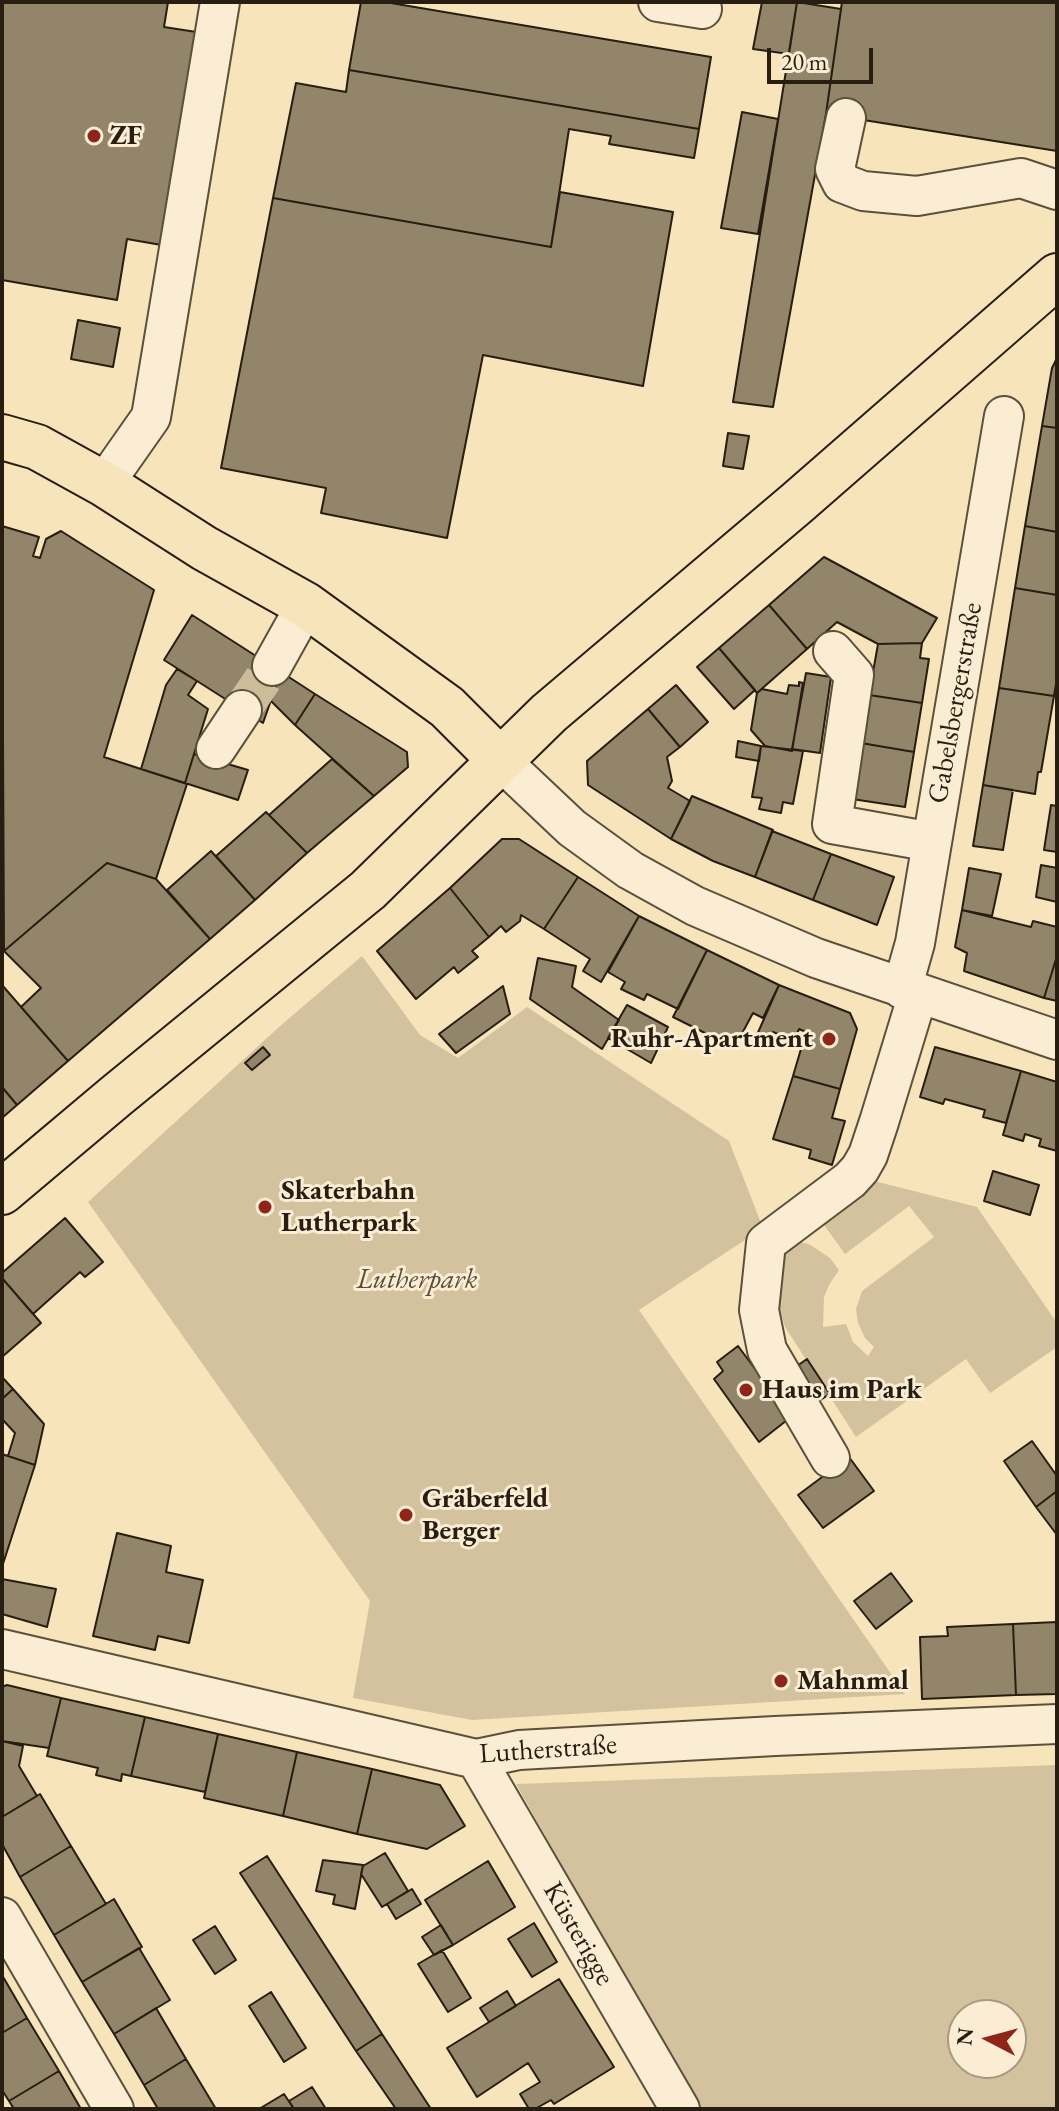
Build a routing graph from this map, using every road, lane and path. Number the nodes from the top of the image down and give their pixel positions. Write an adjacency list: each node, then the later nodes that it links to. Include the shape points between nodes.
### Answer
1 (220, 2): 9 (street, via 151,417)
2 (658, 2): 3 (street)
3 (702, 9)
4 (846, 118): 5 (street, via 835,169 842,183 863,191 917,196 1021,178)
5 (1057, 190)
6 (1057, 276): 15 (main road)
7 (1004, 416): 16 (street, Gabelsbergerstraße)
8 (2, 437): 9 (main road, via 37,447)
9 (104, 484): 10 (main road)
10 (306, 605): 12 (street); 15 (main road, via 447,707)
11 (833, 651): 16 (street, via 854,675 832,824)
12 (272, 666)
13 (242, 710): 14 (street)
14 (216, 749)
15 (500, 760): 17 (street, via 572,828 643,877 695,906 816,958); 19 (main road, via 368,890)
16 (932, 842): 17 (street, Gabelsbergerstraße)
17 (910, 991): 18 (street); 20 (street, Gabelsbergerstraße, via 879,1122 864,1162 850,1180 766,1243 759,1310 767,1350)
18 (1057, 1040)
19 (2, 1192)
20 (830, 1458)
21 (2, 1649): 23 (street, Lutherstraße)
22 (1057, 1724): 23 (street, Lutherstraße, via 519,1750)
23 (476, 1759): 26 (street, Küsterigge)
24 (2, 1917): 25 (street)
25 (114, 2109)
26 (680, 2109)

